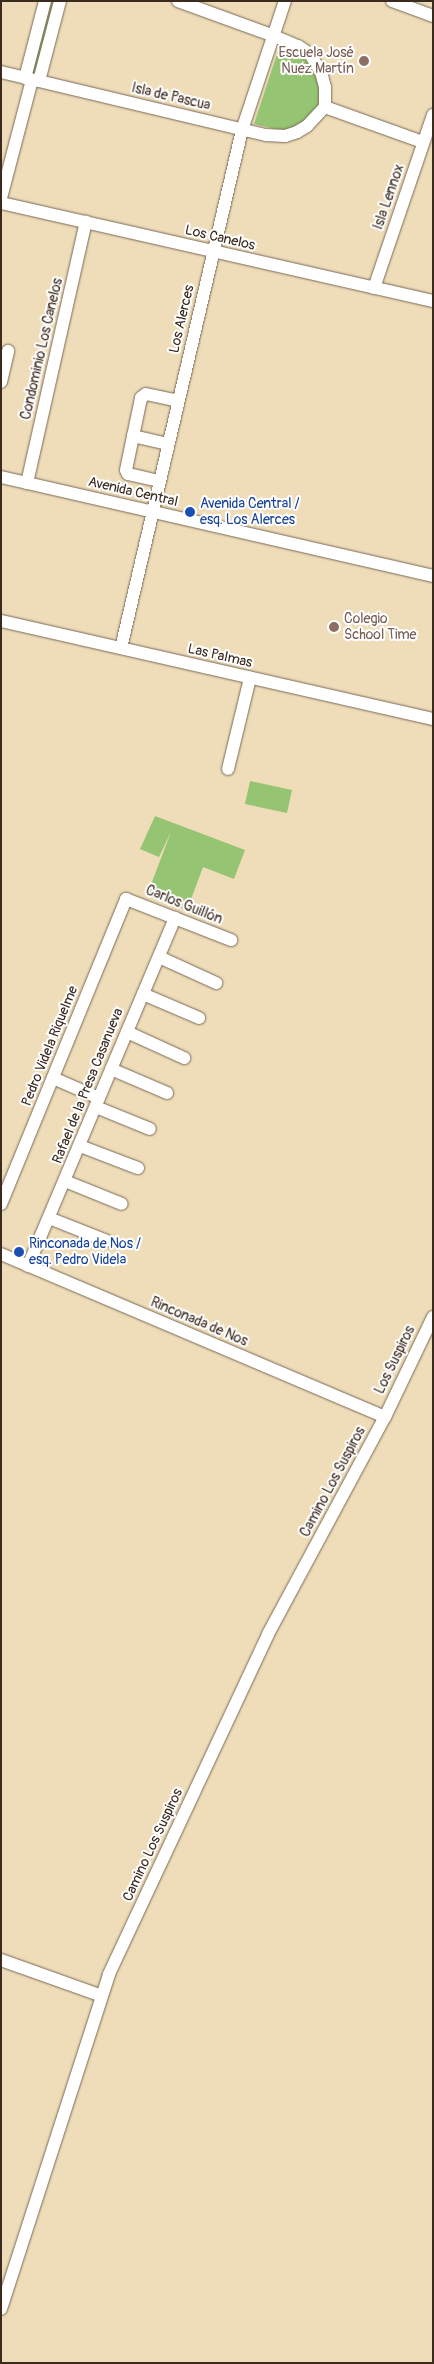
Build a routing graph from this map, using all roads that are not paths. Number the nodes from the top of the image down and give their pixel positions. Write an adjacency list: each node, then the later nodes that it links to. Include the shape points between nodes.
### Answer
1 (45, 1): 9 (street)
2 (60, 1): 9 (street)
3 (178, 1): 7 (street)
4 (285, 1): 7 (street, Los Alerces)
5 (392, 1): 6 (street)
6 (433, 16)
7 (274, 36): 10 (street, via 310,54 323,80); 12 (street, Los Alerces)
8 (1, 72): 9 (street, Isla de Pascua)
9 (32, 80): 12 (street, Isla de Pascua); 14 (street)
10 (324, 107): 12 (street, Isla de Pascua, via 306,126 285,136); 13 (street)
11 (433, 115): 13 (street, Isla Lennox)
12 (242, 130): 17 (street, Los Alerces)
13 (424, 142): 18 (street, Isla Lennox)
14 (1, 198)
15 (1, 202): 16 (street, Los Canelos)
16 (86, 222): 17 (street, Los Canelos); 27 (street, Condominio Los Canelos)
17 (213, 252): 18 (street, Los Canelos); 22 (street, Los Alerces)
18 (374, 288): 19 (street, Los Canelos)
19 (433, 301)
20 (8, 351): 21 (street)
21 (1, 382)
22 (178, 401): 23 (street, via 143,394); 24 (street, Los Alerces)
23 (133, 436): 24 (street); 26 (street, via 126,472)
24 (168, 444): 26 (street, Los Alerces)
25 (1, 477): 27 (street, Avenida Central)
26 (159, 481): 28 (street, Los Alerces)
27 (27, 483): 28 (street, Avenida Central)
28 (152, 512): 29 (street, Avenida Central); 31 (street, Los Alerces)
29 (433, 576)
30 (1, 621): 31 (street, Las Palmas)
31 (121, 648): 32 (street, Las Palmas)
32 (250, 678): 33 (street, Las Palmas); 34 (street)
33 (433, 719)
34 (228, 769)
35 (126, 898): 36 (street, Carlos Guillón); 45 (street, Pedro Videla Riquelme)
36 (175, 918): 37 (street, Carlos Guillón); 38 (street, Rafael de la Presa Casanueva)
37 (231, 940)
38 (159, 958): 39 (street); 40 (street, Rafael de la Presa Casanueva)
39 (216, 983)
40 (143, 994): 41 (street); 42 (street, Rafael de la Presa Casanueva)
41 (199, 1018)
42 (127, 1032): 43 (street); 44 (street, Rafael de la Presa Casanueva)
43 (184, 1058)
44 (112, 1069): 46 (street); 47 (street, Rafael de la Presa Casanueva)
45 (53, 1078): 47 (street); 52 (street, Pedro Videla Riquelme)
46 (167, 1093)
47 (97, 1103): 48 (street); 49 (street, Rafael de la Presa Casanueva)
48 (150, 1129)
49 (80, 1146): 50 (street); 51 (street, Rafael de la Presa Casanueva)
50 (138, 1168)
51 (65, 1181): 53 (street); 54 (street, Rafael de la Presa Casanueva)
52 (1, 1204)
53 (122, 1204)
54 (50, 1218): 55 (street); 57 (street, Rafael de la Presa Casanueva)
55 (107, 1241)
56 (1, 1254): 57 (street, Rinconada de Nos)
57 (28, 1266): 59 (street, Rinconada de Nos)
58 (433, 1317): 59 (street, Los Suspiros)
59 (385, 1417): 61 (street, Camino Los Suspiros, via 268,1634 109,1974)
60 (1, 1960): 61 (street)
61 (102, 1996): 62 (street, Camino Los Suspiros)
62 (1, 2309)

